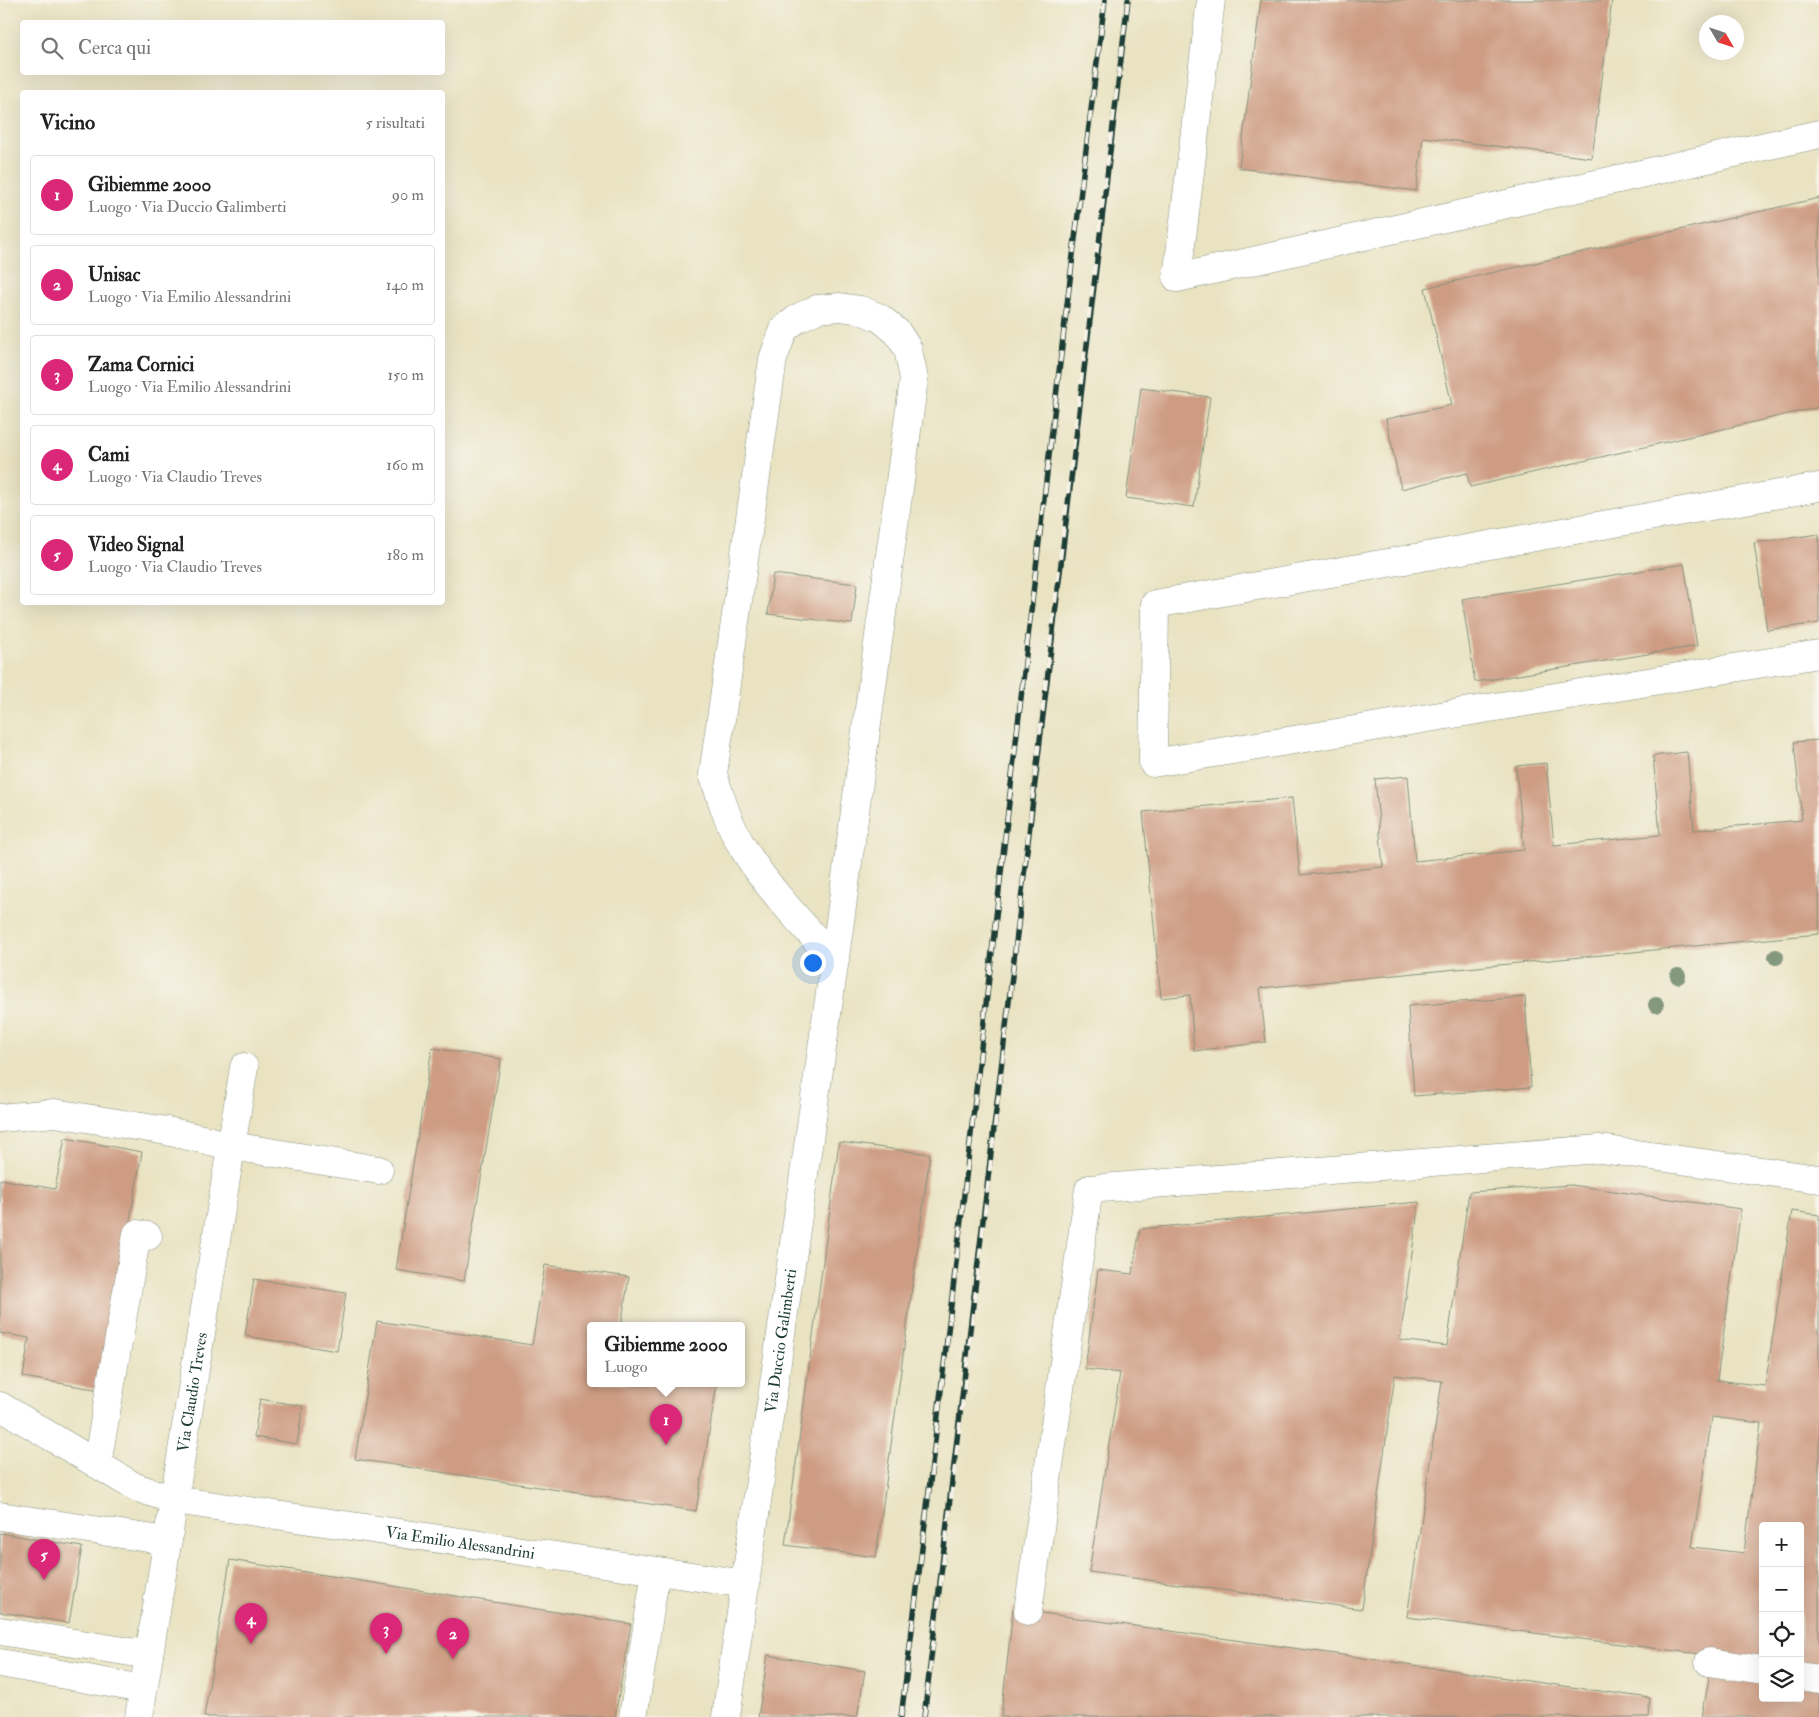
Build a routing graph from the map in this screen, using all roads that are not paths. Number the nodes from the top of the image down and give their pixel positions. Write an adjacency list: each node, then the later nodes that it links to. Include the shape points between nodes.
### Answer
1 (1211, 0): 2 (street, via 1177,278)
2 (1819, 134)
3 (1819, 487): 4 (street, via 1154,604 1152,763)
4 (1819, 654)
5 (835, 963): 5 (street, Via Duccio Galimberti, via 914,379 908,349 897,332 880,318 861,310 840,307 818,309 798,318 784,329 773,359 713,774 725,812 742,847 786,908); 18 (street, Via Duccio Galimberti)
6 (244, 1067): 8 (street, Via Claudio Treves)
7 (0, 1118): 8 (street, via 56,1113 168,1131)
8 (232, 1146): 9 (street); 14 (street, Via Claudio Treves)
9 (379, 1170)
10 (1819, 1180): 19 (street, via 1600,1149 1089,1189)
11 (148, 1236): 13 (street, via 137,1234)
12 (0, 1406): 13 (street, Via Emilio Alessandrini)
13 (97, 1464): 14 (street, Via Emilio Alessandrini, via 135,1487)
14 (174, 1500): 16 (street, Via Claudio Treves); 17 (street, Via Emilio Alessandrini)
15 (0, 1516): 16 (street)
16 (168, 1541): 21 (street, Via Claudio Treves)
17 (656, 1571): 18 (street, Via Emilio Alessandrini); 29 (street)
18 (746, 1584): 30 (street, Via Duccio Galimberti)
19 (1028, 1611)
20 (0, 1631): 21 (street)
21 (149, 1655): 27 (street, Via Claudio Treves)
22 (1709, 1662): 24 (street)
23 (0, 1663): 27 (street)
24 (1759, 1669)
25 (1804, 1677): 26 (street)
26 (1819, 1679)
27 (143, 1690): 28 (street, Via Claudio Treves)
28 (138, 1717)
29 (634, 1717)
30 (726, 1717)

